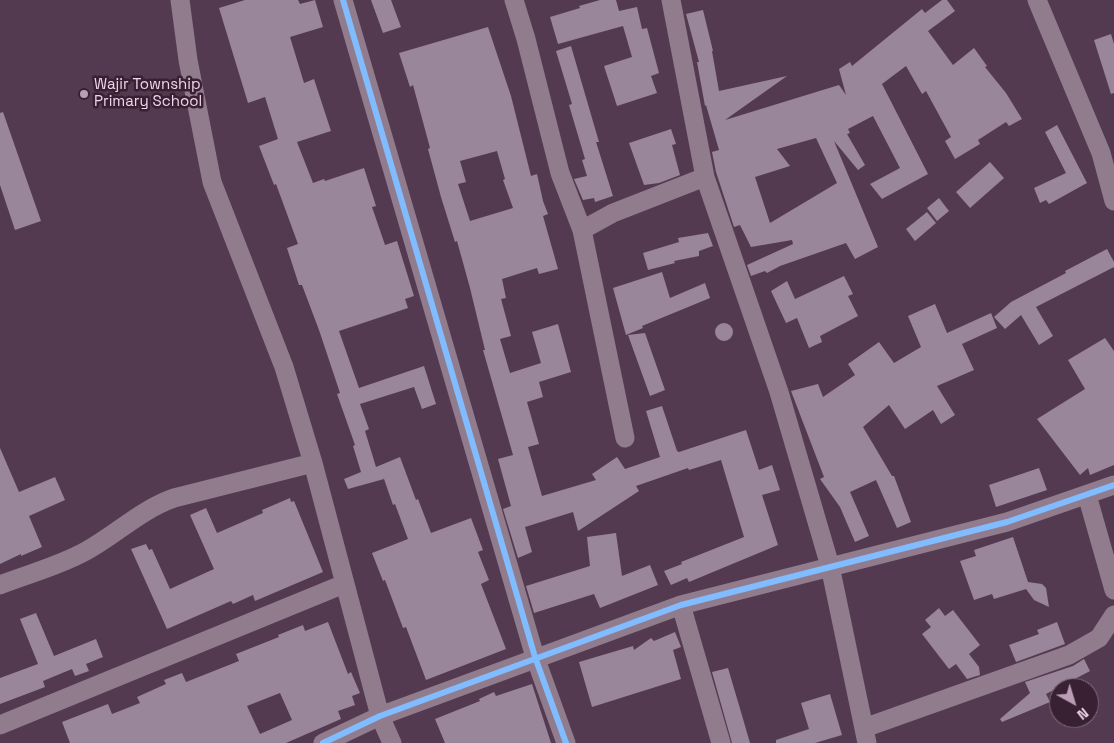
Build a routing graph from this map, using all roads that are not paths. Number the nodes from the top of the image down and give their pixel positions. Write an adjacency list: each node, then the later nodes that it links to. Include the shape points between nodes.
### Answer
1 (180, 0): 10 (street, via 188,60 212,182 284,367)
2 (342, 0): 19 (street)
3 (514, 0): 8 (street, via 560,173)
4 (671, 0): 6 (street)
5 (1037, 0): 7 (street, via 1101,153)
6 (704, 177): 8 (street, via 613,213); 13 (street, via 778,392)
7 (1114, 201)
8 (582, 230): 9 (street)
9 (624, 438)
10 (313, 463): 14 (street); 15 (street, via 160,503 77,556)
11 (1114, 486): 12 (street)
12 (1087, 495): 13 (street, via 1007,522); 16 (street)
13 (830, 566): 17 (street); 22 (street)
14 (344, 584): 20 (street); 21 (street)
15 (0, 585)
16 (1114, 590)
17 (681, 605): 19 (street); 26 (street)
18 (1114, 615): 22 (street, via 1099,638 1069,656)
19 (535, 657): 20 (street); 25 (street)
20 (380, 716): 23 (street); 24 (street)
21 (0, 725)
22 (865, 735)
23 (323, 743)
24 (392, 743)
25 (566, 743)
26 (721, 743)

